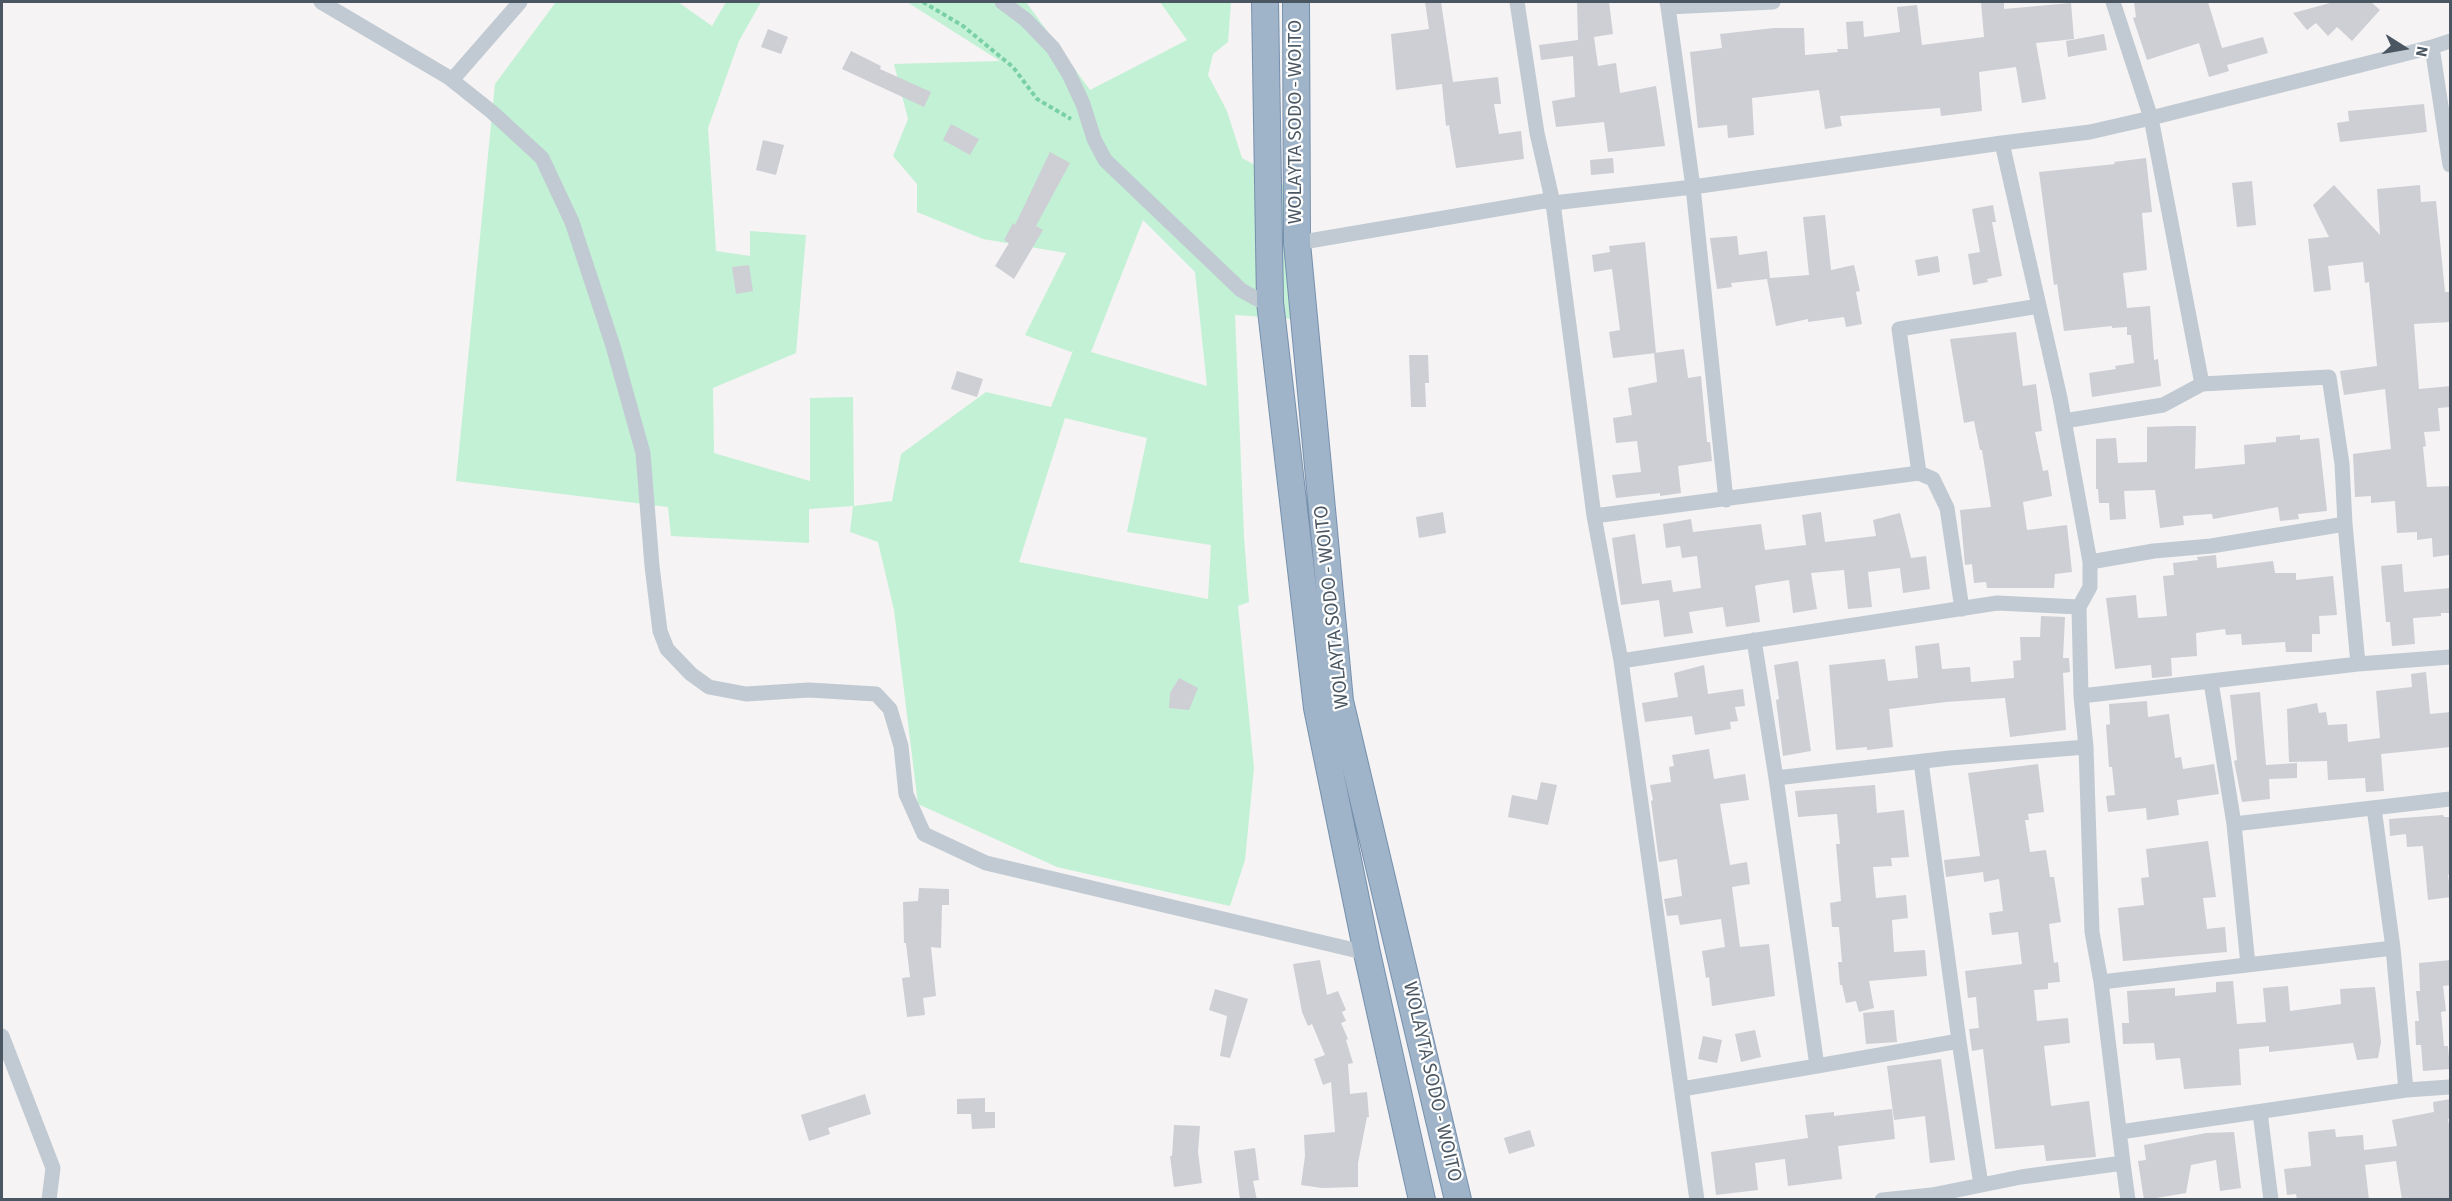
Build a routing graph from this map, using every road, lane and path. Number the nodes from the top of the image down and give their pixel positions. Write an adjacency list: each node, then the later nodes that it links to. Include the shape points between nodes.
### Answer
1 (321, 2): 13 (street)
2 (519, 2): 13 (street)
3 (922, 2): 15 (path, via 963,27 1013,68 1037,99)
4 (1002, 2): 15 (street, via 1053,48 1069,75)
5 (1265, 2): 21 (highway, WOLAYTA SODO - WOITO)
6 (1296, 2): 20 (highway, WOLAYTA SODO - WOITO)
7 (1517, 2): 19 (street, via 1537,133)
8 (1773, 2): 10 (street)
9 (2113, 2): 14 (street)
10 (1668, 4): 18 (street)
11 (2451, 41): 12 (street)
12 (2432, 47): 14 (street); 17 (street)
13 (452, 80): 45 (street, via 542,158 572,222 643,453 660,631 667,649 691,674 709,687 746,694 809,690 876,694 890,709 901,746 906,794 924,834 986,863)
14 (2151, 118): 16 (street, via 2090,132); 23 (street)
15 (1092, 132): 21 (street, via 1104,160 1167,221 1241,290)
16 (2002, 143): 18 (street); 22 (street)
17 (2451, 165)
18 (1693, 187): 19 (street); 26 (street)
19 (1553, 202): 20 (street); 27 (street)
20 (1297, 243): 60 (highway, WOLAYTA SODO - WOITO, via 1340,702)
21 (1270, 302): 45 (highway, WOLAYTA SODO - WOITO, via 1317,708)
22 (2039, 306): 24 (street); 25 (street, via 1899,329)
23 (2202, 384): 24 (street, via 2163,405); 28 (street, via 2329,377 2342,464)
24 (2064, 421): 29 (street)
25 (1919, 473): 26 (street); 31 (street, via 1933,479 1947,508)
26 (1726, 500): 27 (street)
27 (1594, 516): 34 (street)
28 (2345, 524): 29 (street); 35 (street)
29 (2090, 562): 30 (street, via 2090,588)
30 (2079, 607): 31 (street, via 1997,603); 37 (street)
31 (1962, 609): 32 (street)
32 (1754, 640): 34 (street); 40 (street)
33 (2451, 657): 35 (street)
34 (1621, 661): 52 (street)
35 (2358, 664): 36 (street)
36 (2211, 682): 37 (street); 43 (street)
37 (2081, 696): 38 (street)
38 (2086, 747): 39 (street); 47 (street, via 2091,932)
39 (1921, 762): 40 (street); 49 (street)
40 (1776, 778): 50 (street)
41 (2451, 799): 42 (street)
42 (2374, 808): 43 (street); 44 (street)
43 (2234, 824): 46 (street)
44 (2393, 948): 46 (street); 53 (street)
45 (1368, 953): 59 (highway, WOLAYTA SODO - WOITO)
46 (2247, 965): 47 (street)
47 (2101, 982): 55 (street)
48 (2, 1036): 58 (street, via 52,1168)
49 (1959, 1041): 50 (street); 57 (street)
50 (1817, 1066): 52 (street)
51 (2451, 1087): 53 (street)
52 (1682, 1089): 61 (street)
53 (2406, 1090): 54 (street)
54 (2259, 1112): 55 (street); 64 (street)
55 (2120, 1132): 56 (street)
56 (2123, 1163): 57 (street); 63 (street)
57 (1981, 1185): 62 (street)
58 (49, 1200)
59 (1422, 1200)
60 (1458, 1200)
61 (1697, 1200)
62 (1882, 1200)
63 (2128, 1200)
64 (2271, 1200)

